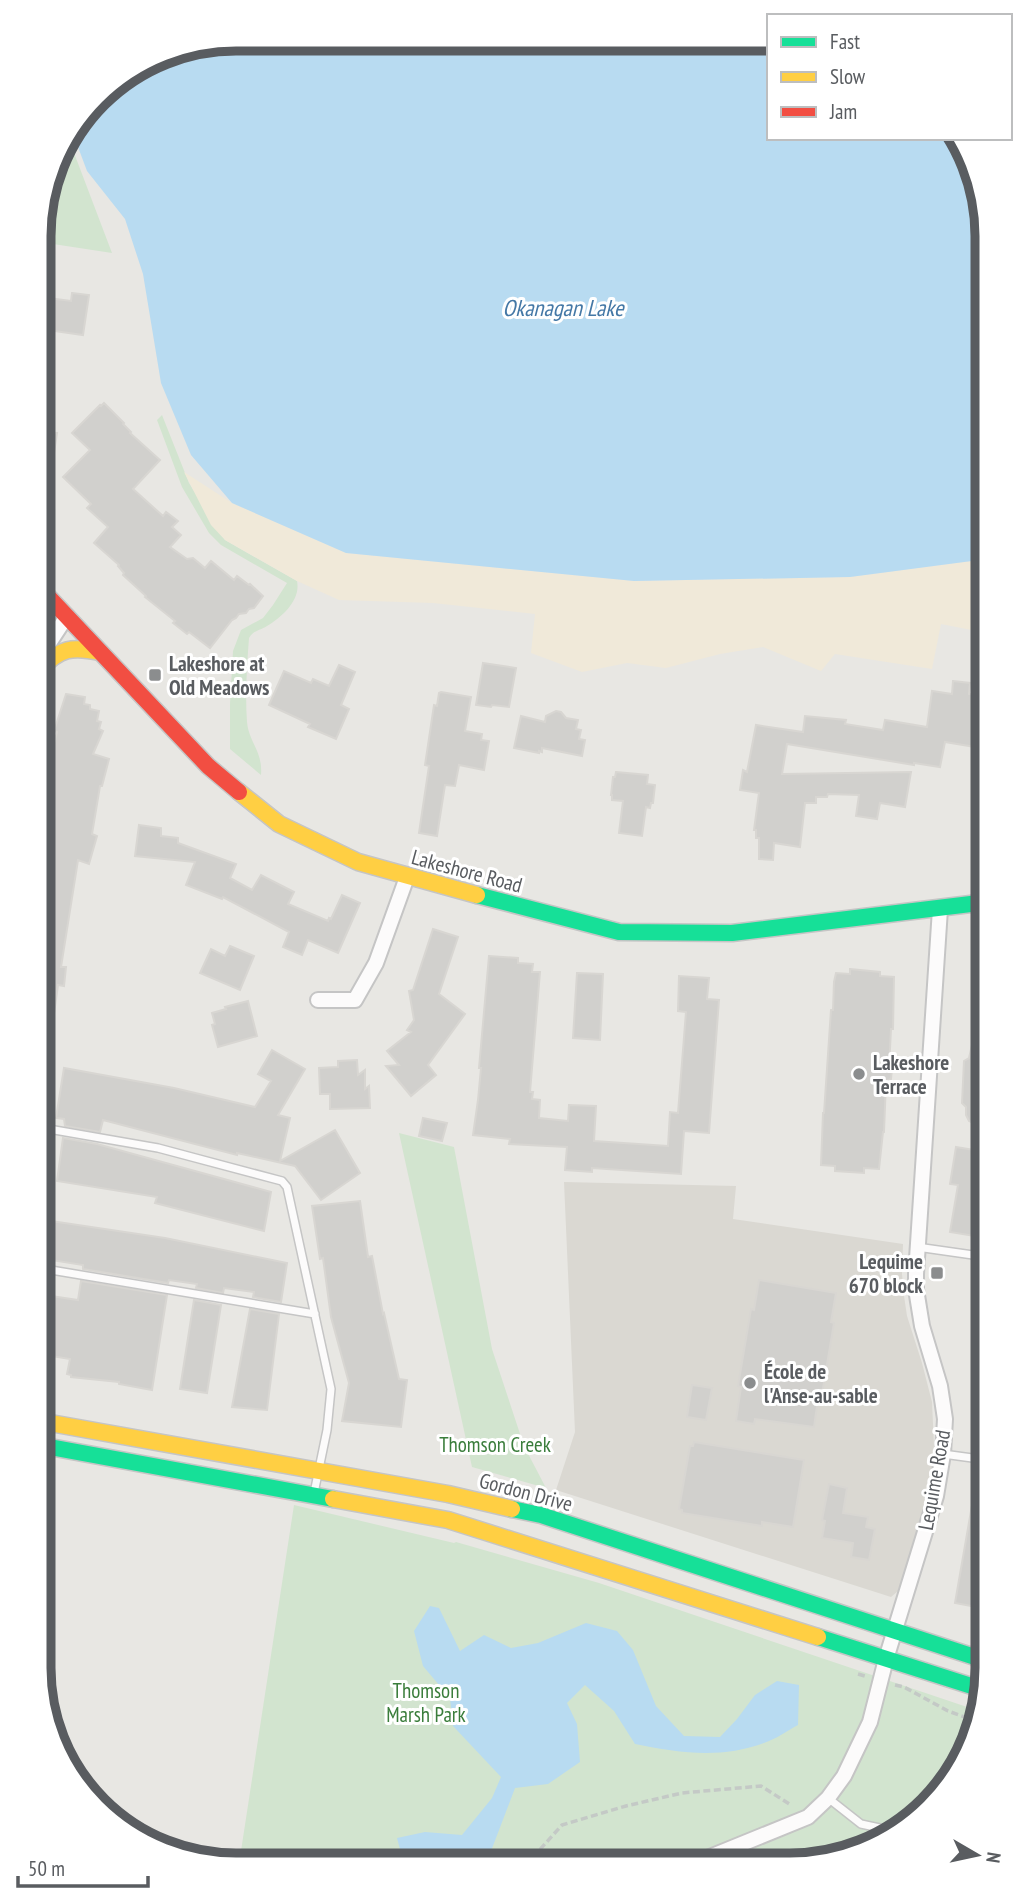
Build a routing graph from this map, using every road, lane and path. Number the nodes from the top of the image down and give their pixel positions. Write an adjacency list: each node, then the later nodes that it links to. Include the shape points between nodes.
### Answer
1 (51, 598): 2 (main road, Lakeshore Road)
2 (67, 615): 3 (street); 4 (main road, Lakeshore Road)
3 (51, 638)
4 (100, 652): 5 (main road, via 65,648); 6 (main road, Lakeshore Road, via 208,766 279,824 358,862)
5 (51, 657)
6 (407, 877): 8 (main road, Lakeshore Road, via 620,932 732,933); 9 (street, via 376,963 355,1000)
7 (975, 904): 8 (main road, Lakeshore Road)
8 (940, 909): 11 (street, Lequime Road)
9 (318, 1000)
10 (51, 1129): 14 (lane, via 158,1148 282,1181)
11 (916, 1247): 12 (lane); 17 (street, Lequime Road, via 922,1326 945,1419)
12 (975, 1255)
13 (51, 1270): 14 (lane)
14 (315, 1314): 19 (lane, via 331,1389)
15 (51, 1423): 19 (main road, Gordon Drive)
16 (51, 1447): 20 (main road)
17 (943, 1454): 18 (lane); 21 (street, Lequime Road, via 936,1496)
18 (975, 1458)
19 (317, 1471): 20 (lane); 21 (main road, Gordon Drive, via 541,1515)
20 (314, 1495): 23 (main road, via 448,1520)
21 (895, 1630): 22 (main road, Gordon Drive); 23 (street, Lequime Road)
22 (975, 1657)
23 (886, 1659): 25 (street, Lequime Road); 26 (main road)
24 (858, 1674): 25 (path)
25 (880, 1681): 27 (path, via 904,1687); 28 (street, Lequime Road, via 870,1721 844,1776)
26 (974, 1687)
27 (968, 1718)
28 (828, 1798): 30 (lane, via 861,1825); 32 (street, Lequime Road, via 808,1817)
29 (791, 1804): 31 (path, via 761,1786 682,1793 562,1825)
30 (881, 1829)
31 (537, 1853)
32 (720, 1853)

